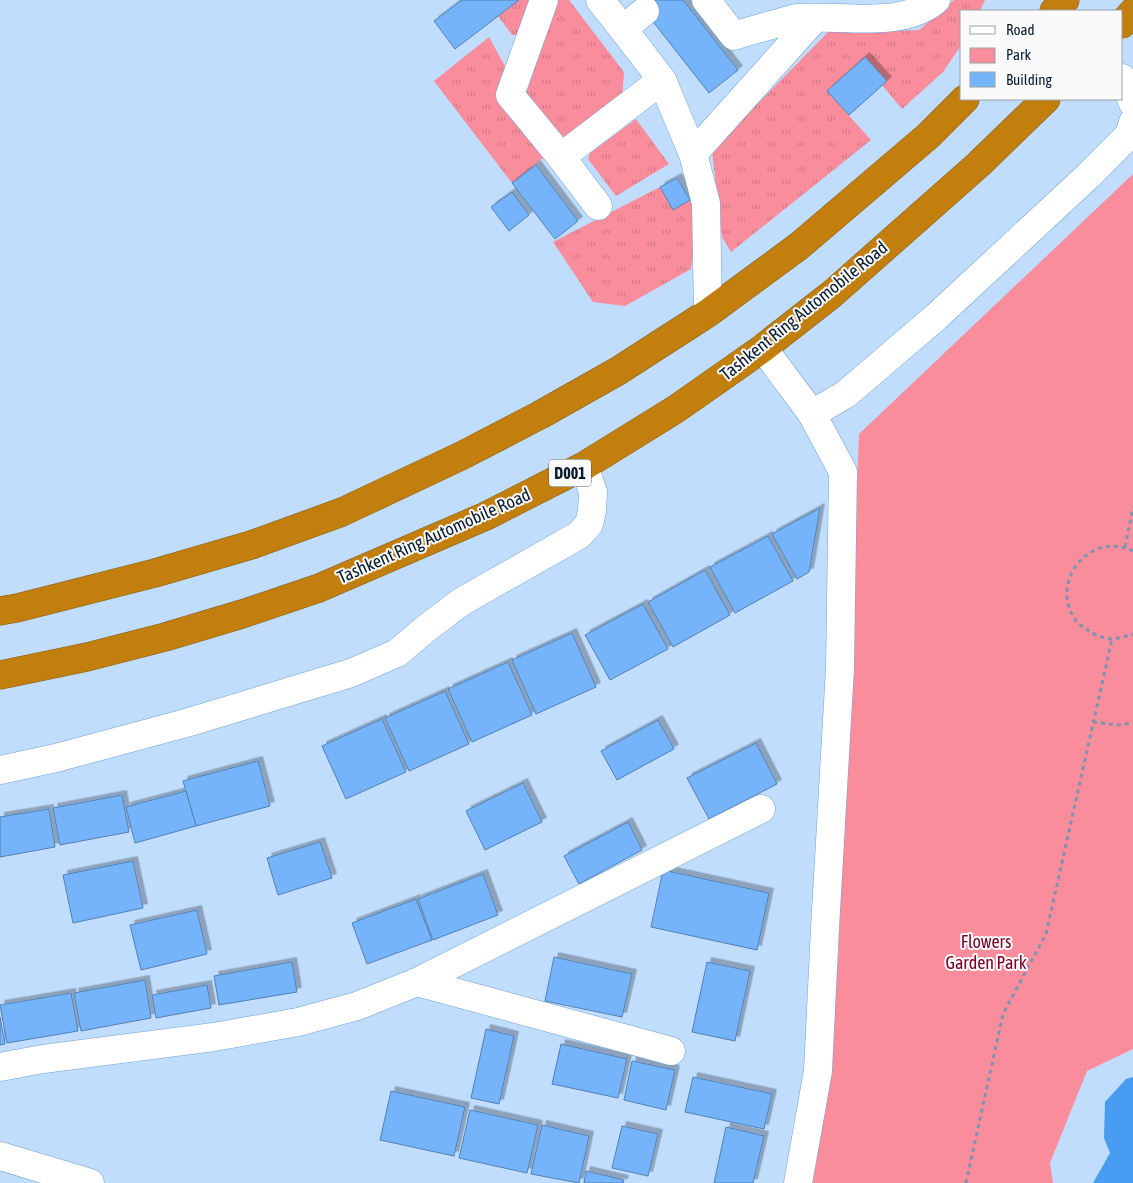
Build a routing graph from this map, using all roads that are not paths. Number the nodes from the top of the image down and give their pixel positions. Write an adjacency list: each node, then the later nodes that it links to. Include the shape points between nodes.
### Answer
1 (544, 0): 17 (street, via 510,95)
2 (600, 0): 9 (street)
3 (706, 0): 7 (street, via 734,36 796,18)
4 (936, 0): 7 (street, via 925,8 898,16)
5 (645, 11): 9 (street)
6 (1133, 12): 8 (highway)
7 (815, 18): 16 (street)
8 (1123, 23)
9 (623, 29): 10 (street)
10 (662, 80): 16 (street); 17 (street)
11 (1123, 80): 14 (street)
12 (965, 100): 19 (highway, via 928,136 799,246)
13 (1045, 100): 20 (highway, Tashkent Ring Automobile Road / D001, via 979,164 832,294)
14 (1133, 103)
15 (1133, 122): 21 (street, via 1129,135 1088,176 936,317 846,394)
16 (693, 154): 19 (street, via 706,203)
17 (561, 157): 18 (street)
18 (598, 206)
19 (708, 313): 23 (highway, via 618,371 540,415 342,512 251,545 165,570)
20 (763, 348): 21 (street); 22 (highway, Tashkent Ring Automobile Road / D001, via 676,409)
21 (812, 414): 32 (street, via 843,472 840,658 818,1071)
22 (584, 466): 24 (highway, Tashkent Ring Automobile Road / D001, via 486,516 319,588 165,637); 25 (street, via 593,492 592,511 589,524 579,535 461,602 397,653 351,673 186,723)
23 (0, 611)
24 (0, 675)
25 (0, 770)
26 (760, 809): 27 (street)
27 (417, 982): 28 (street); 29 (street, via 357,1006 298,1022)
28 (671, 1050)
29 (0, 1067)
30 (0, 1156): 31 (street)
31 (90, 1183)
32 (798, 1183)

